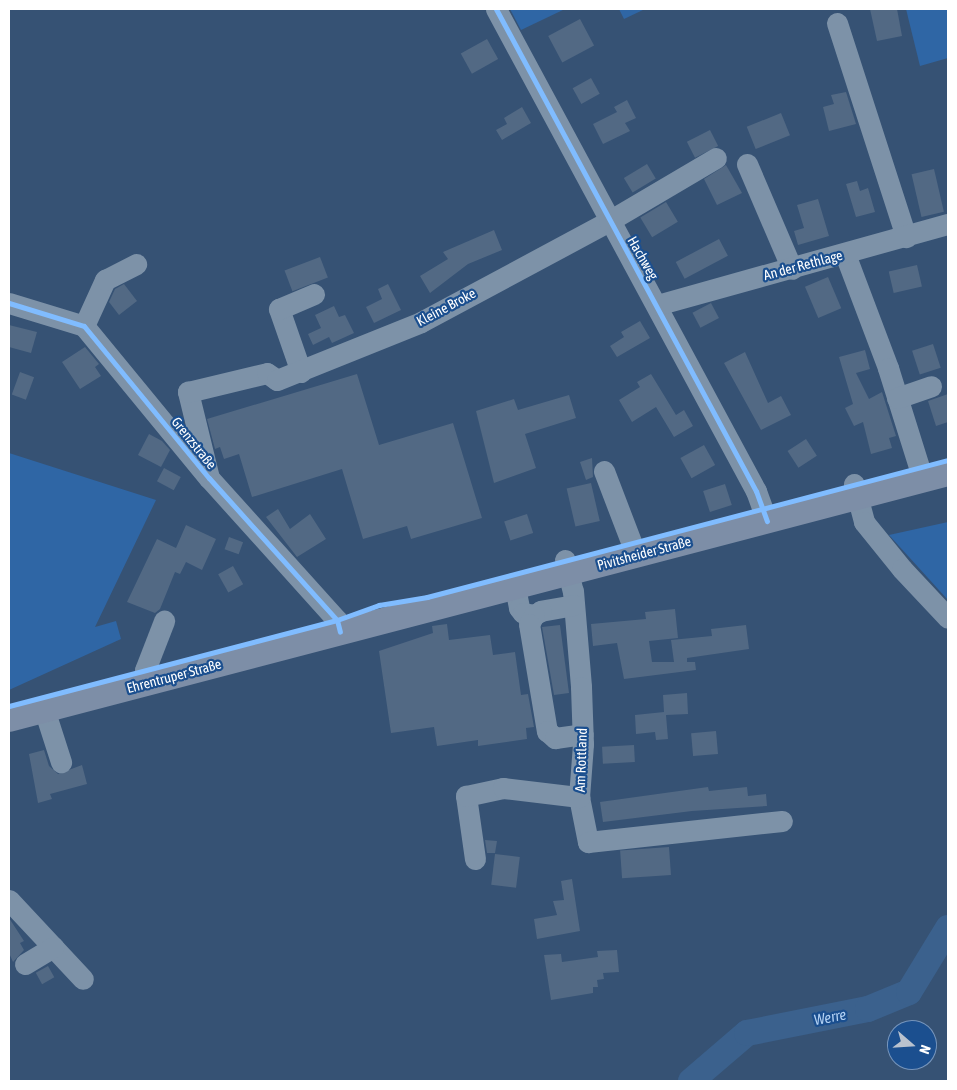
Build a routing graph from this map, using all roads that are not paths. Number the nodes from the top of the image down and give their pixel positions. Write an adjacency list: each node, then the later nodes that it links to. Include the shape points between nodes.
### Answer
1 (496, 9): 5 (street, Hachweg)
2 (838, 23): 7 (street)
3 (716, 158): 5 (street, Kleine Broke)
4 (747, 164): 10 (street)
5 (608, 221): 13 (street, Hachweg); 15 (street, Kleine Broke, via 421,322)
6 (948, 224): 7 (street, An der Rethlage)
7 (906, 237): 8 (street, An der Rethlage)
8 (846, 254): 10 (street, An der Rethlage); 17 (street)
9 (136, 264): 14 (street, via 105,280)
10 (792, 268): 13 (street, An der Rethlage)
11 (314, 294): 15 (street, via 279,309)
12 (9, 303): 14 (street)
13 (657, 305): 23 (street, Hachweg, via 756,491)
14 (84, 326): 20 (street, Grenzstraße)
15 (301, 372): 20 (street, Kleine Broke, via 277,380 267,373 188,392)
16 (931, 386): 17 (street)
17 (897, 398): 21 (street)
18 (604, 471): 24 (street)
19 (948, 473): 21 (main road, Pivitsheider Straße)
20 (208, 478): 31 (street, Grenzstraße, via 337,620)
21 (923, 480): 22 (main road, Pivitsheider Straße)
22 (856, 491): 23 (main road, Pivitsheider Straße); 29 (street, via 864,522 902,570)
23 (767, 521): 24 (main road, Pivitsheider Straße)
24 (636, 555): 25 (main road, Pivitsheider Straße)
25 (567, 566): 26 (main road, Pivitsheider Straße); 27 (street, Am Rottland)
26 (515, 587): 28 (street, via 519,608 523,613); 31 (main road, Pivitsheider Straße)
27 (574, 605): 28 (street); 35 (street, Am Rottland)
28 (534, 615): 35 (street, via 529,624 547,731 555,738)
29 (948, 618)
30 (164, 621): 32 (street, via 145,670)
31 (340, 632): 32 (main road, Ehrentruper Straße)
32 (147, 682): 33 (main road, Ehrentruper Straße)
33 (44, 709): 34 (main road, Ehrentruper Straße); 36 (street)
34 (9, 719)
35 (583, 734): 37 (street, Am Rottland)
36 (61, 762)
37 (579, 797): 38 (street, Am Rottland, via 588,842); 39 (street, via 503,788 466,796)
38 (782, 821)
39 (475, 859)
40 (9, 900): 41 (street)
41 (53, 947): 42 (street); 43 (street)
42 (25, 964)
43 (83, 979)

